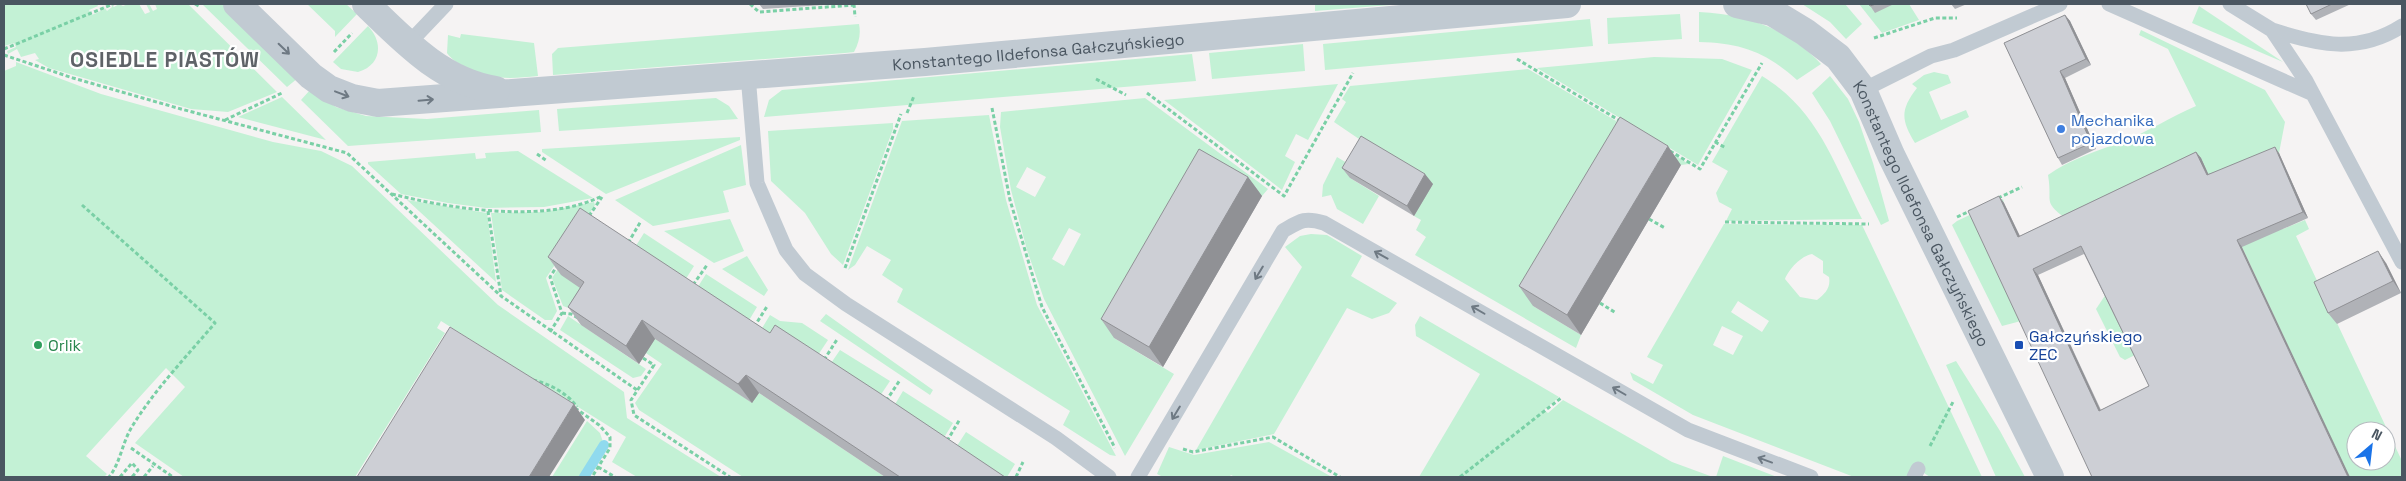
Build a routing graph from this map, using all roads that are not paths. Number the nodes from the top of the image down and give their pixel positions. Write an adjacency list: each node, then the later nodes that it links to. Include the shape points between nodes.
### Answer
1 (237, 4): 14 (street, Konstantego Ildefonsa Gałczyńskiego, one-way to 14, via 311,76 329,89 352,98 378,103 405,102)
2 (446, 4): 11 (lane)
3 (1567, 4): 12 (street, Konstantego Ildefonsa Gałczyńskiego)
4 (1737, 4): 13 (street, Konstantego Ildefonsa Gałczyńskiego, via 1772,12 1805,32 1838,57)
5 (2060, 4): 13 (lane, via 1954,50 1931,56)
6 (2109, 4): 15 (lane)
7 (2230, 4): 10 (lane)
8 (362, 15): 11 (street, Konstantego Ildefonsa Gałczyńskiego)
9 (2402, 26): 10 (lane, via 2381,37 2347,46 2306,41)
10 (2272, 30): 15 (lane)
11 (408, 44): 14 (street, Konstantego Ildefonsa Gałczyńskiego, via 434,65 468,82)
12 (748, 76): 14 (street, Konstantego Ildefonsa Gałczyńskiego, via 546,92); 17 (lane, via 757,183 786,250 805,274 846,304 1056,438)
13 (1863, 90): 20 (street, Konstantego Ildefonsa Gałczyńskiego)
14 (508, 92)
15 (2313, 94): 16 (lane)
16 (2402, 262)
17 (1108, 477)
18 (1138, 477): 19 (lane, one-way to 18, via 1688,430 1332,228 1312,220 1302,220 1283,231)
19 (1811, 477)
20 (2050, 477)

